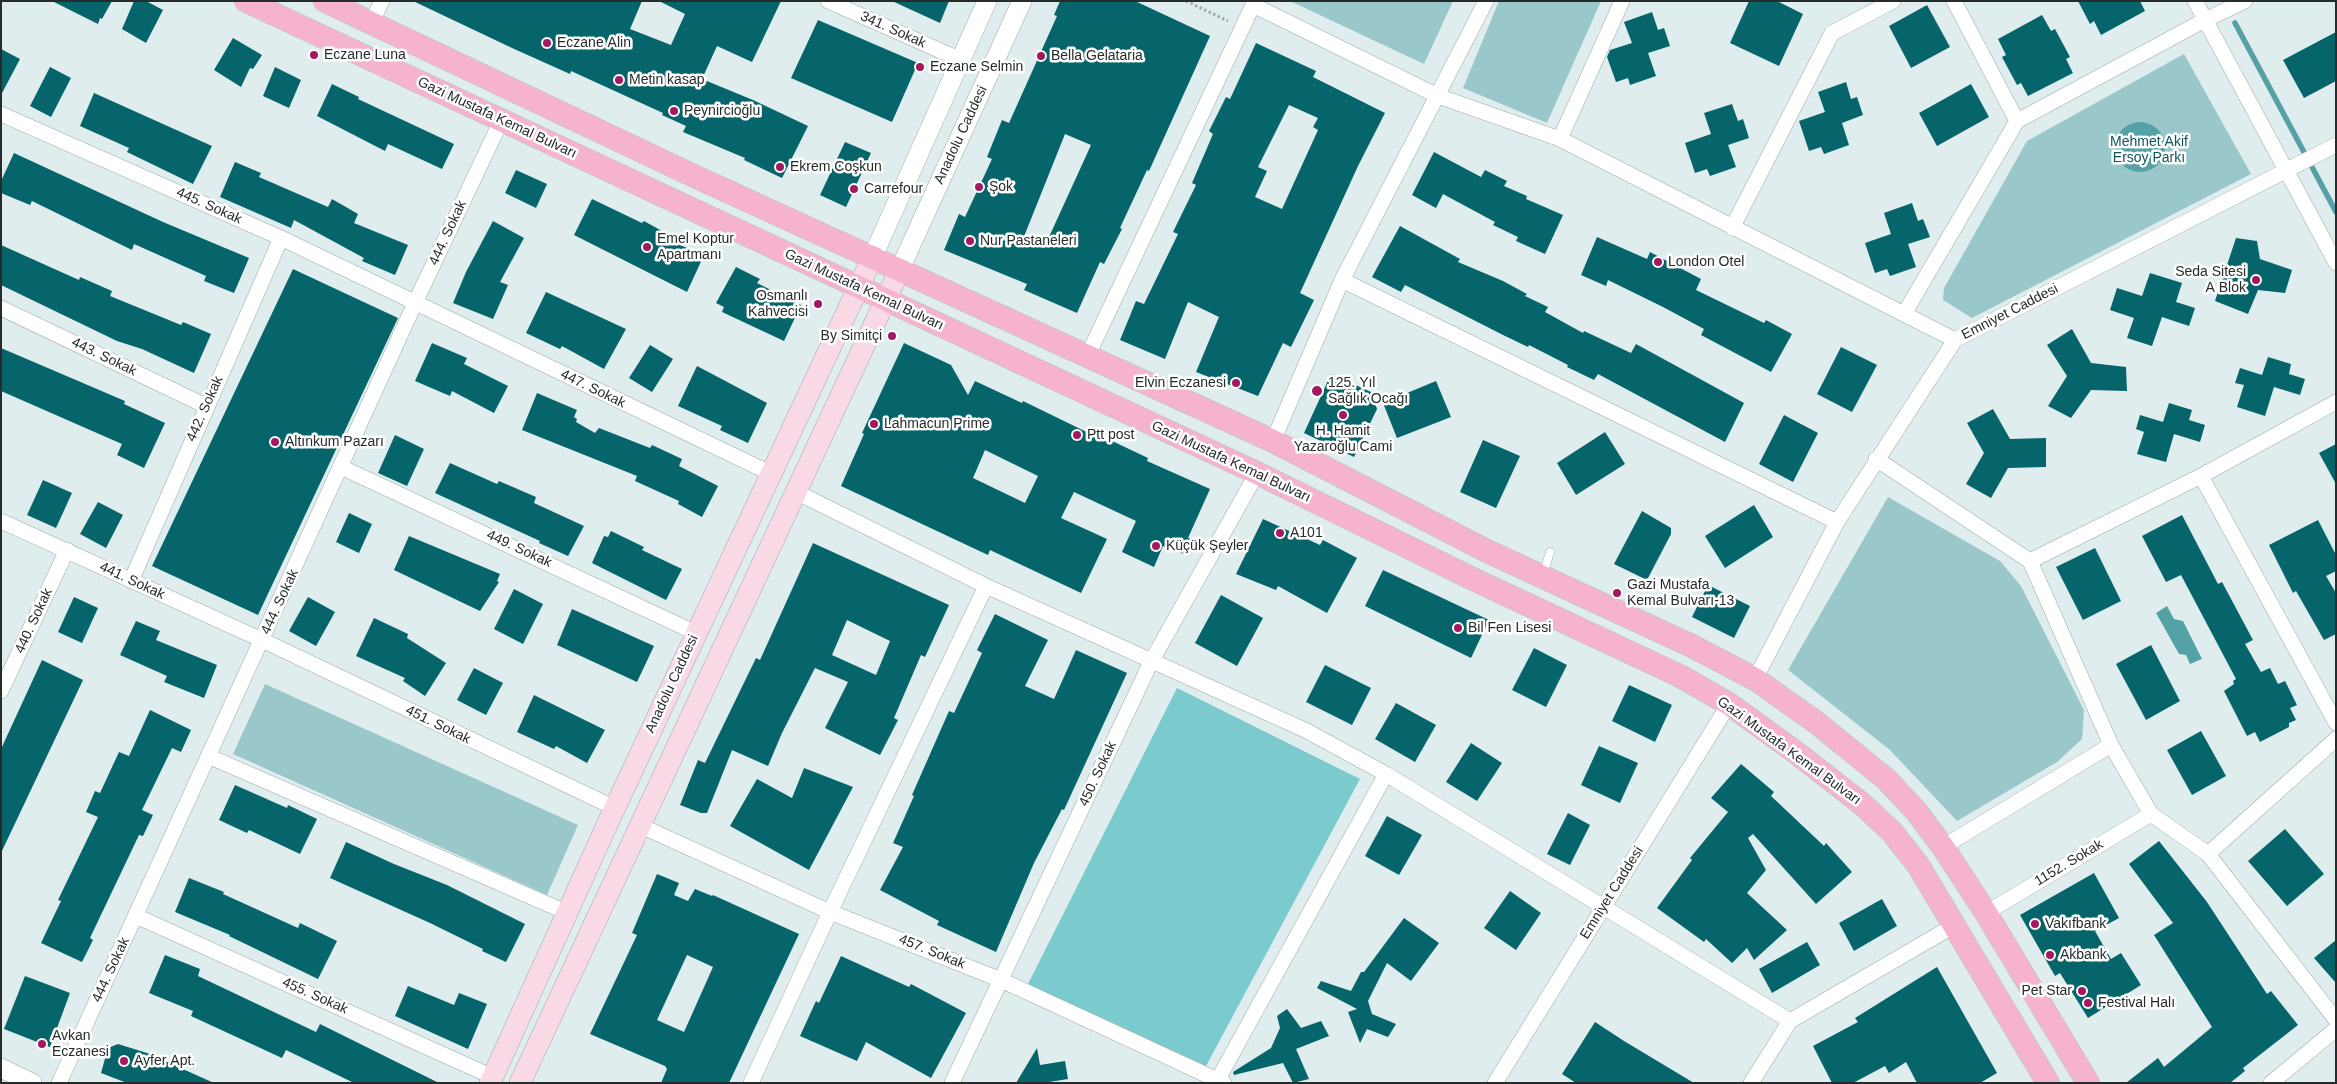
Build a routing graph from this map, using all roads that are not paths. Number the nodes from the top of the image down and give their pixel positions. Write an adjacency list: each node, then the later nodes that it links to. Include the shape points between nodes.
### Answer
1 (246, 1): 18 (main road, Gazi Mustafa Kemal Bulvarı)
2 (325, 1): 14 (main road)
3 (382, 1): 14 (street)
4 (828, 1): 15 (street, 341. Sokak)
5 (986, 1): 15 (street)
6 (1022, 1): 27 (street, Anadolu Caddesi)
7 (1486, 1): 16 (street)
8 (1622, 1): 20 (street)
9 (1893, 1): 23 (street, via 1832,33)
10 (1954, 1): 19 (street)
11 (2195, 1): 13 (street)
12 (2245, 1): 13 (street)
13 (2205, 20): 19 (street); 22 (street)
14 (371, 23): 25 (main road, via 694,176)
15 (959, 59): 25 (street)
16 (1438, 96): 20 (street); 28 (street); 35 (street, via 1253,5)
17 (1, 114): 24 (street, 445. Sokak)
18 (501, 121): 29 (main road, Gazi Mustafa Kemal Bulvarı); 31 (street, 444. Sokak)
19 (2017, 122): 33 (street)
20 (1560, 139): 23 (street)
21 (2336, 145): 22 (street, Emniyet Caddesi)
22 (2290, 168): 26 (street); 34 (street, Emniyet Caddesi)
23 (1732, 228): 33 (street)
24 (281, 238): 31 (street, 445. Sokak); 37 (street, 442. Sokak)
25 (872, 256): 27 (main road); 29 (main road, Anadolu Caddesi)
26 (2336, 263)
27 (900, 269): 30 (main road); 35 (main road)
28 (1342, 280): 38 (street); 46 (street)
29 (857, 288): 30 (main road, Gazi Mustafa Kemal Bulvarı); 42 (main road, Anadolu Caddesi)
30 (885, 300): 41 (main road, Gazi Mustafa Kemal Bulvarı); 44 (main road)
31 (415, 303): 40 (street, 444. Sokak); 42 (street, 447. Sokak)
32 (1, 308): 37 (street, 443. Sokak)
33 (1904, 314): 34 (street)
34 (1955, 340): 39 (street, Emniyet Caddesi)
35 (1088, 355): 38 (main road)
36 (2336, 402): 43 (street)
37 (206, 406): 51 (street, 442. Sokak)
38 (1273, 440): 50 (main road)
39 (1876, 459): 46 (street, Emniyet Caddesi); 49 (street)
40 (342, 466): 53 (street, 449. Sokak); 54 (street, 444. Sokak)
41 (1257, 472): 55 (street, 450. Sokak); 58 (main road, Gazi Mustafa Kemal Bulvarı, via 1473,579 1680,676)
42 (772, 474): 53 (main road, Anadolu Caddesi)
43 (2201, 476): 49 (street); 59 (street)
44 (796, 492): 52 (street); 66 (main road)
45 (1, 521): 47 (street, 441. Sokak)
46 (1837, 522): 56 (street, Emniyet Caddesi)
47 (67, 550): 51 (street, 441. Sokak); 57 (street, 440. Sokak)
48 (1550, 552): 50 (lane)
49 (2030, 561): 61 (street)
50 (1542, 577): 56 (main road, via 1692,646)
51 (131, 581): 54 (street, 441. Sokak)
52 (986, 586): 55 (street); 70 (street)
53 (696, 633): 64 (main road, Anadolu Caddesi)
54 (262, 640): 62 (street, 444. Sokak); 64 (street, 451. Sokak)
55 (1151, 662): 63 (street, via 1305,730); 75 (street, 450. Sokak)
56 (1754, 679): 67 (main road, via 1817,723 1886,779)
57 (1, 691)
58 (1729, 704): 69 (street, Emniyet Caddesi); 74 (main road, Gazi Mustafa Kemal Bulvarı, via 1862,804 1892,832 1918,865)
59 (2336, 722)
60 (2336, 739): 68 (street)
61 (2111, 745): 65 (street); 67 (street)
62 (208, 756): 71 (street); 73 (street, 444. Sokak)
63 (1386, 774): 69 (street); 80 (street)
64 (615, 808): 71 (main road, Anadolu Caddesi)
65 (2151, 814): 68 (street); 72 (street, 1152. Sokak)
66 (639, 825): 70 (street, 457. Sokak); 82 (main road)
67 (1943, 847): 72 (main road)
68 (2208, 854): 76 (street)
69 (1604, 906): 77 (street); 85 (street, Emniyet Caddesi)
70 (830, 912): 75 (street, 457. Sokak); 83 (street)
71 (568, 913): 79 (main road, Anadolu Caddesi)
72 (1986, 913): 88 (main road)
73 (136, 916): 79 (street, 455. Sokak); 81 (street, 444. Sokak)
74 (1955, 926): 77 (street); 87 (main road, Gazi Mustafa Kemal Bulvarı)
75 (1001, 980): 80 (street, 457. Sokak); 84 (street, 450. Sokak)
76 (2336, 1020)
77 (1790, 1021): 86 (street)
78 (2336, 1029): 89 (street)
79 (491, 1080)
80 (1219, 1082)
81 (59, 1083)
82 (520, 1083)
83 (751, 1083)
84 (952, 1083)
85 (1495, 1083)
86 (1752, 1083)
87 (2048, 1083)
88 (2088, 1083)
89 (2272, 1083)

